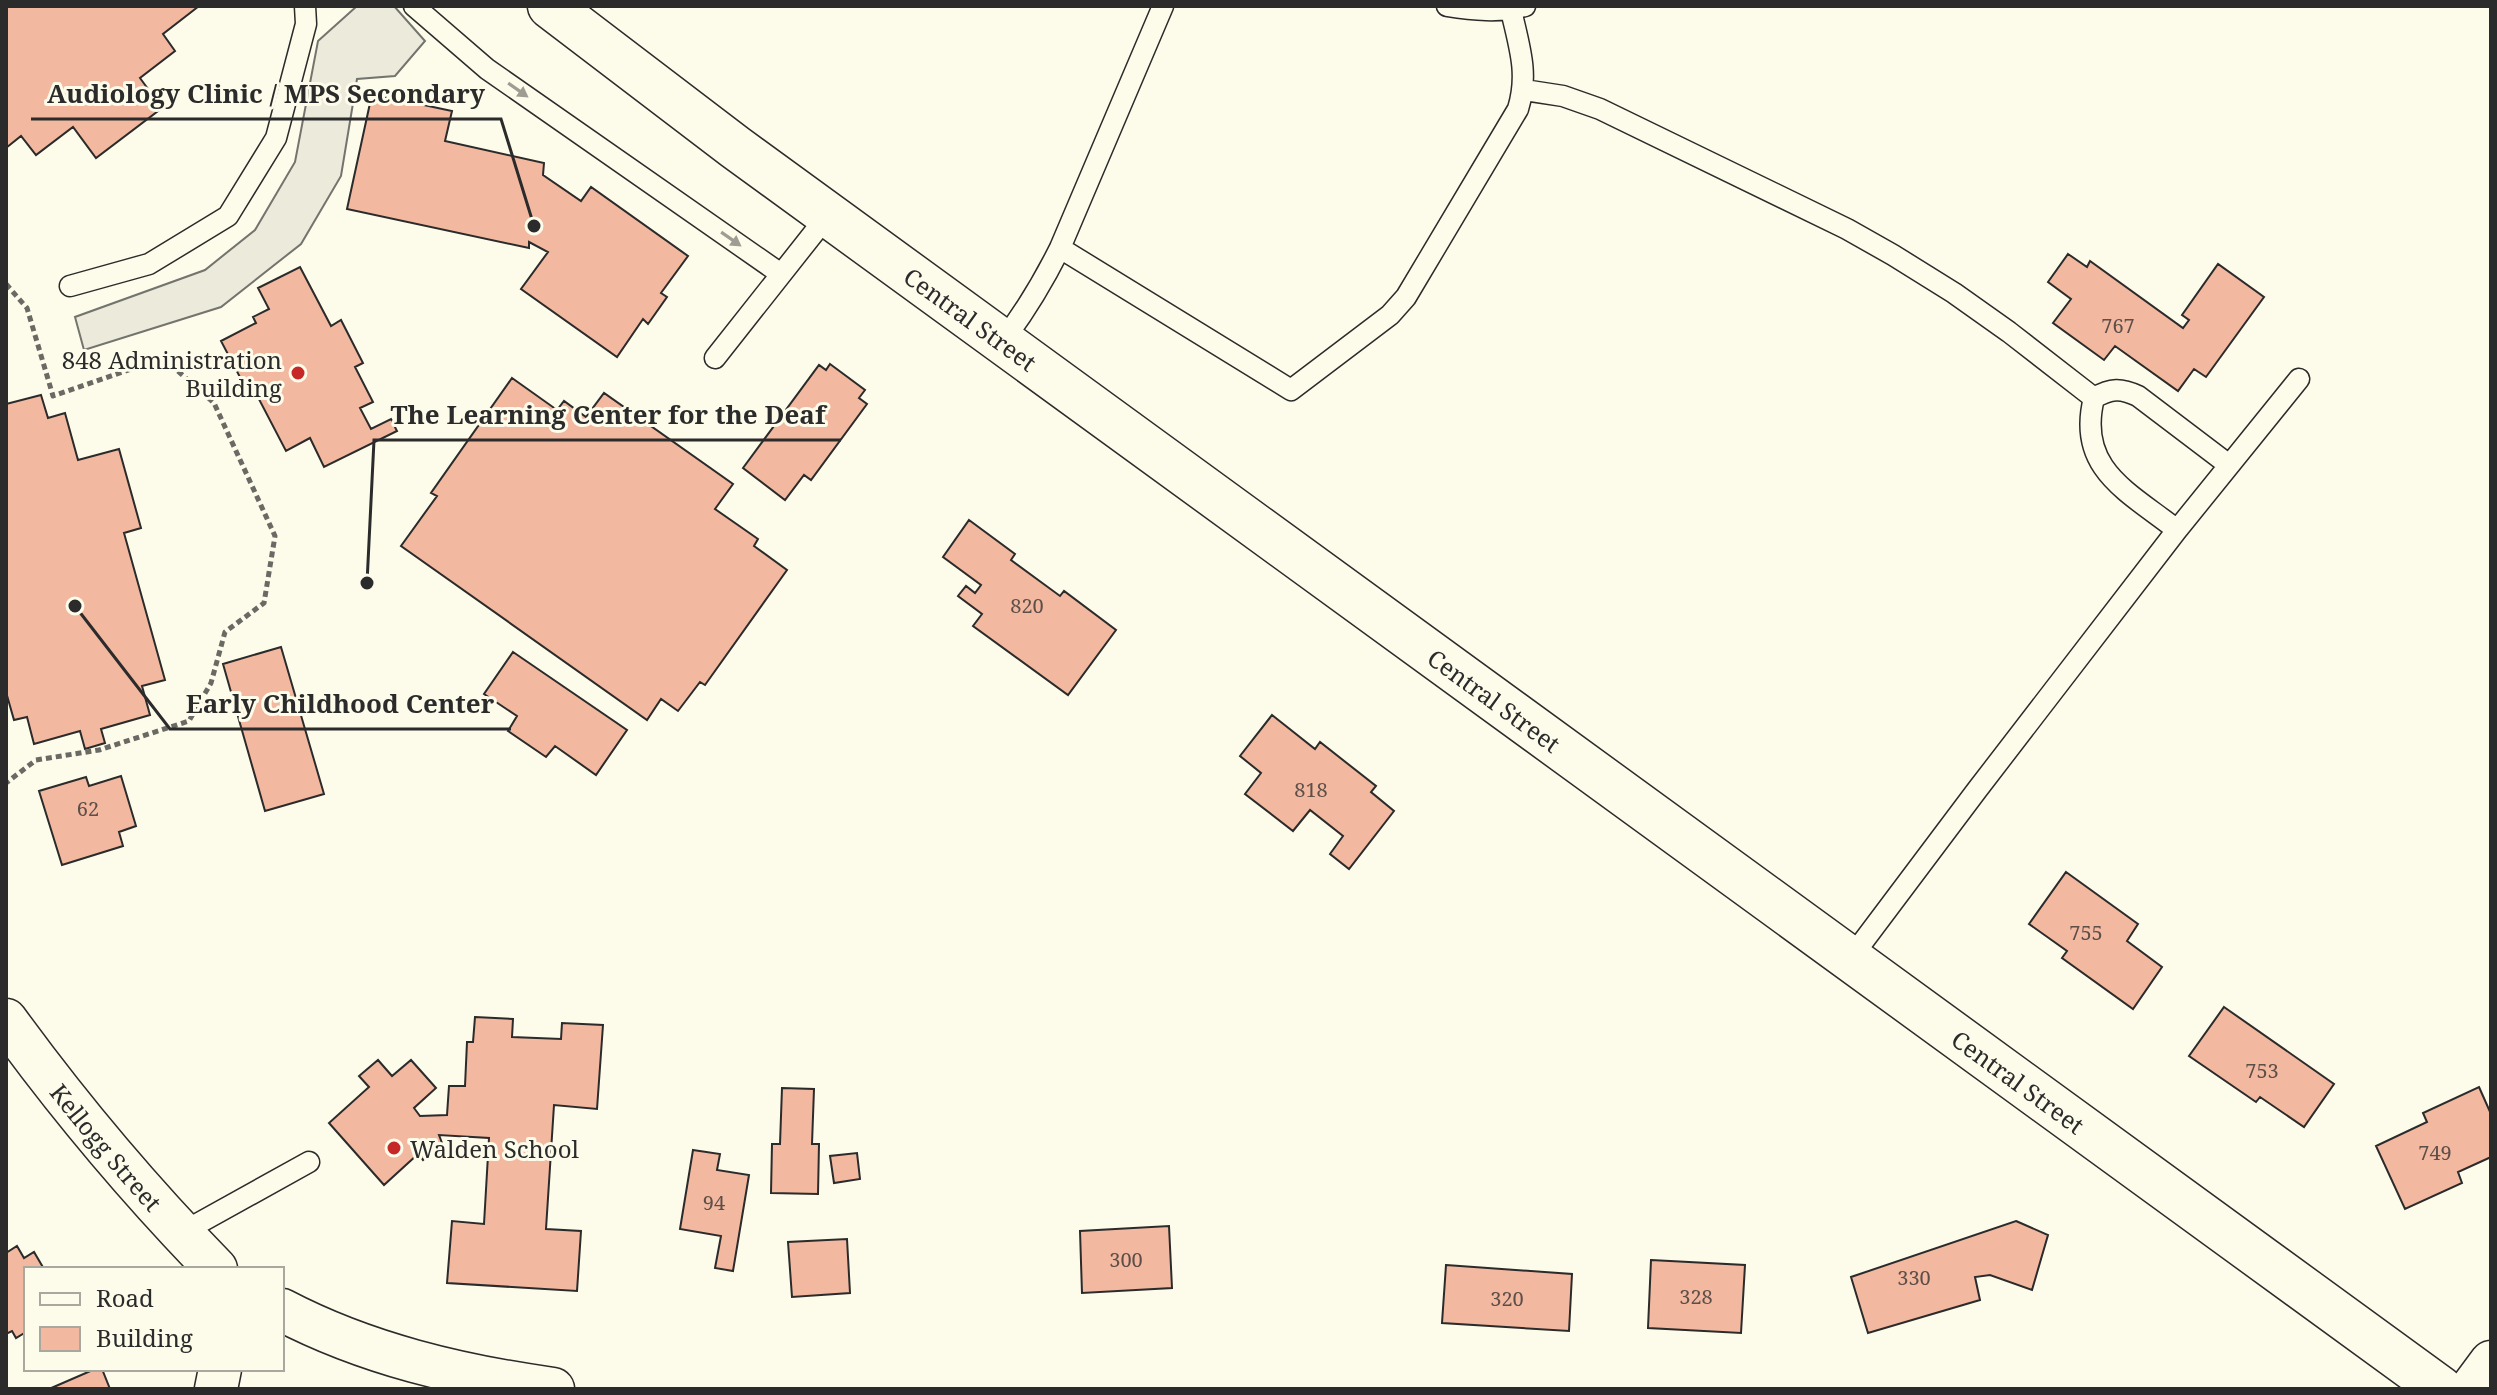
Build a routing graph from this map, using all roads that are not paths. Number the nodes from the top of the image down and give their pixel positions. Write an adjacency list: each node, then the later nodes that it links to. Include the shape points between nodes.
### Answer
1 (305, 6): 11 (lane, via 306,24 276,138 228,216 149,264)
2 (414, 6): 10 (lane, one-way to 10, via 487,69)
3 (550, 6): 8 (main road, Central Street)
4 (1163, 6): 9 (lane)
5 (1447, 6): 6 (lane)
6 (1518, 8): 7 (lane)
7 (1524, 90): 9 (lane, via 1518,109 1406,297 1291,390); 15 (lane, via 1600,109 1847,229 1954,293)
8 (828, 215): 10 (lane); 12 (main road, Central Street)
9 (1060, 248): 12 (lane)
10 (781, 274): 13 (lane)
11 (70, 286)
12 (1002, 342): 18 (main road, Central Street)
13 (715, 358)
14 (2299, 379): 16 (lane)
15 (2094, 398): 16 (lane, via 2125,389); 17 (lane, via 2090,416 2096,458 2110,477)
16 (2229, 465): 17 (lane)
17 (2177, 530): 18 (lane)
18 (1850, 959): 26 (main road, Central Street)
19 (6, 1020): 21 (street, Kellogg Street, via 64,1097)
20 (309, 1162): 21 (lane)
21 (181, 1233): 22 (street, Kellogg Street)
22 (214, 1267)
23 (284, 1311): 25 (street, via 348,1341 406,1359)
24 (2491, 1362): 27 (street)
25 (553, 1389)
26 (2441, 1389)
27 (2471, 1389)

